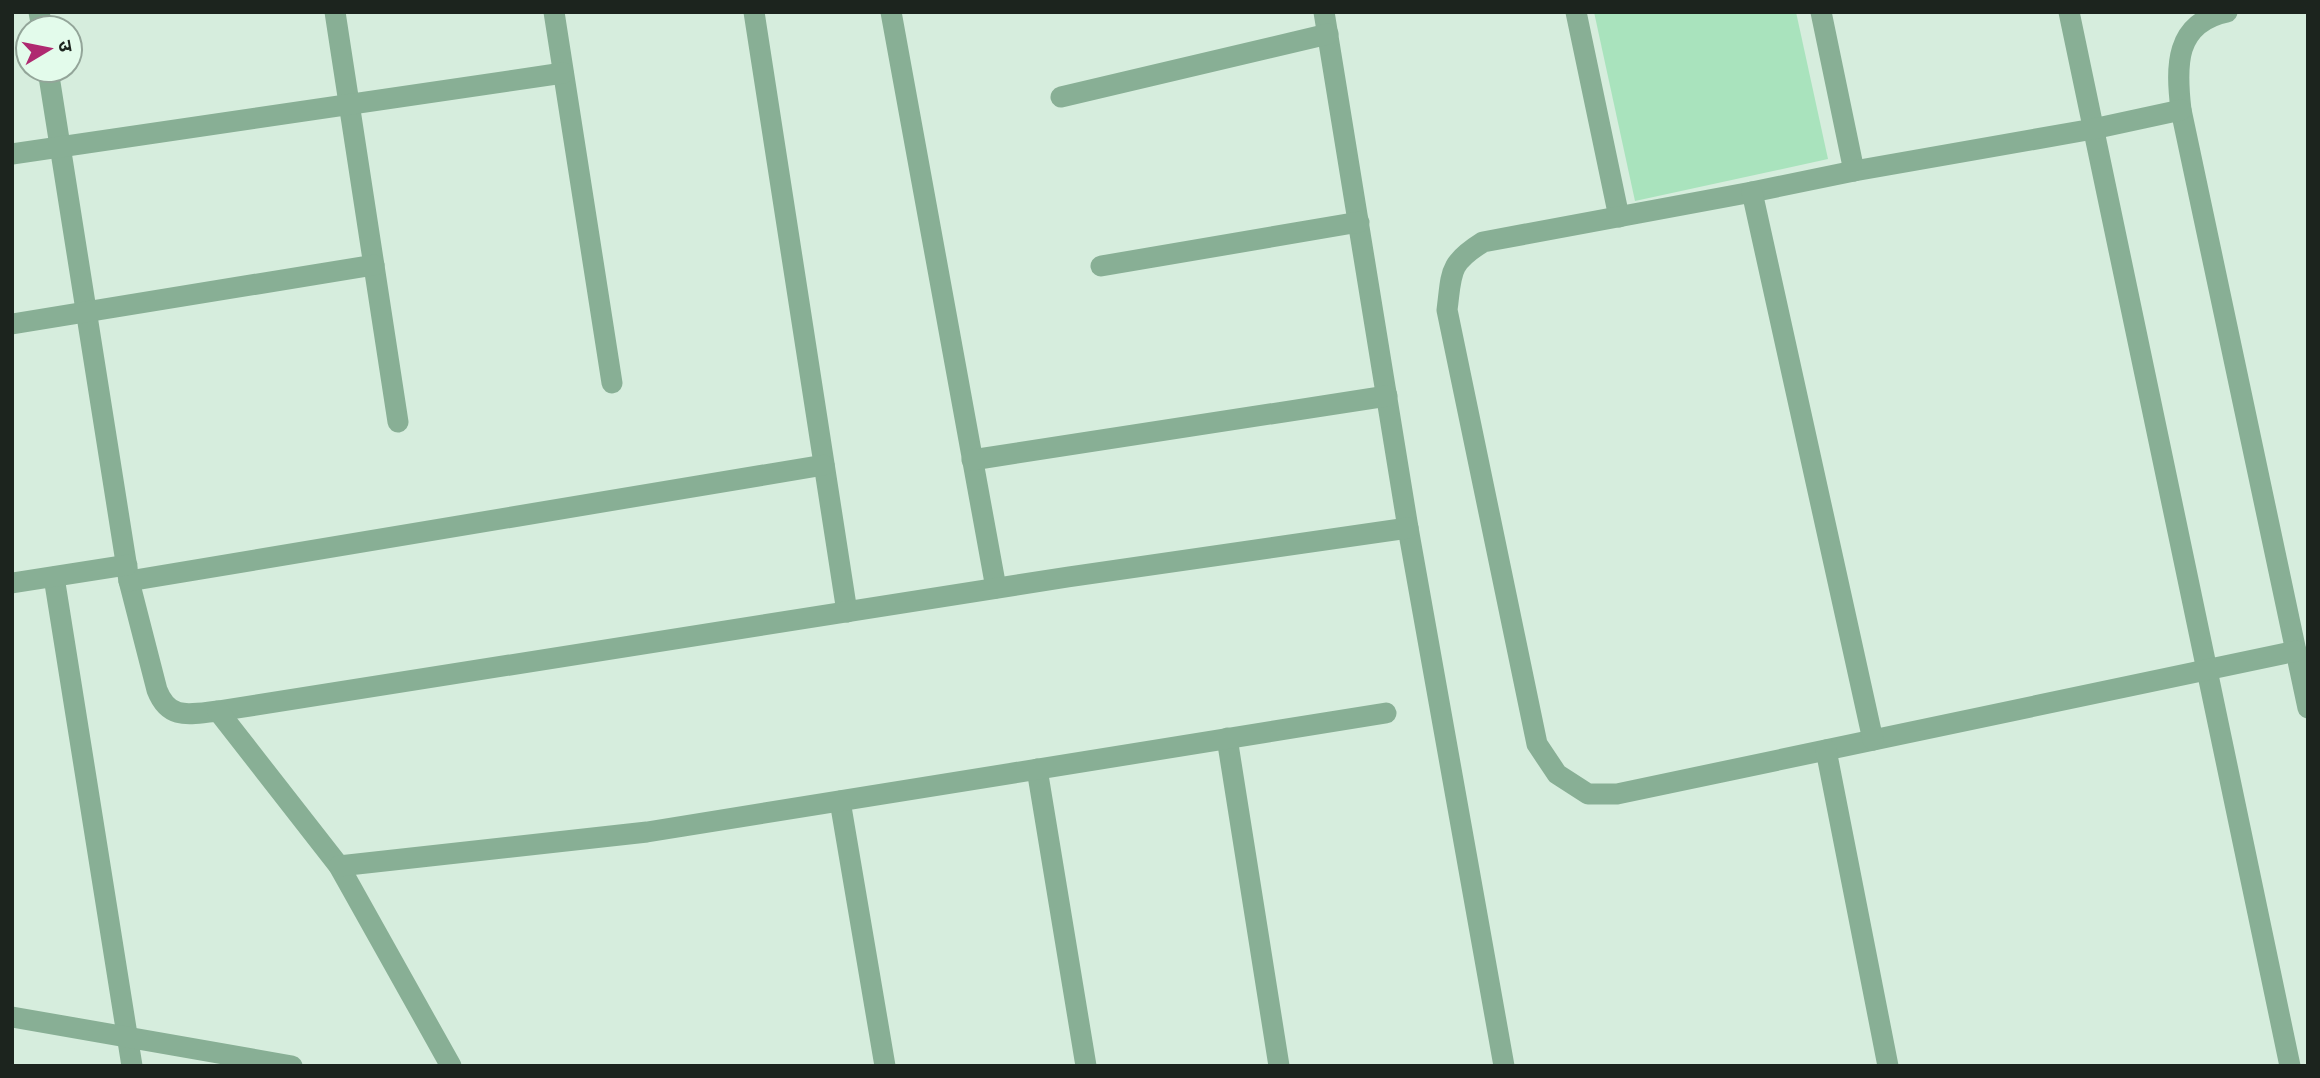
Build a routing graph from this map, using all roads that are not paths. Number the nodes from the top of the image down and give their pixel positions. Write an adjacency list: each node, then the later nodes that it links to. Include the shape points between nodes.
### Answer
1 (335, 12): 14 (street)
2 (554, 12): 11 (street)
3 (754, 12): 31 (street)
4 (891, 12): 30 (street)
5 (1324, 12): 10 (street)
6 (1576, 12): 21 (street)
7 (1821, 12): 19 (street)
8 (2069, 12): 16 (street)
9 (2227, 12): 15 (street, via 2192,30 2182,46 2177,73)
10 (1328, 34): 13 (street); 22 (street)
11 (563, 73): 14 (street); 27 (street)
12 (50, 84): 17 (street)
13 (1061, 97)
14 (349, 104): 17 (street); 23 (street)
15 (2181, 110): 16 (street); 38 (street)
16 (2092, 129): 19 (street); 39 (street)
17 (61, 147): 18 (street); 25 (street)
18 (12, 154)
19 (1854, 171): 20 (street)
20 (1752, 192): 21 (street); 44 (street)
21 (1619, 217): 45 (street, via 1483,242 1462,255 1452,272 1447,310 1537,744 1557,774 1588,794 1617,794)
22 (1359, 222): 24 (street); 28 (street)
23 (374, 265): 25 (street); 29 (street)
24 (1101, 266)
25 (87, 312): 26 (street); 33 (street)
26 (12, 324)
27 (612, 383)
28 (1387, 396): 30 (street); 32 (street)
29 (398, 422)
30 (972, 460): 36 (street)
31 (824, 465): 33 (street); 37 (street)
32 (1408, 528): 36 (street); 57 (street)
33 (128, 573): 34 (street); 41 (street, via 162,702 173,712 187,715)
34 (54, 577): 35 (street); 50 (street)
35 (12, 583)
36 (996, 589): 37 (street)
37 (847, 612): 41 (street)
38 (2296, 651): 39 (street); 40 (street)
39 (2207, 670): 44 (street); 59 (street)
40 (2308, 708)
41 (218, 711): 48 (street)
42 (1387, 713): 43 (street)
43 (1227, 738): 46 (street); 56 (street)
44 (1872, 740): 45 (street)
45 (1826, 750): 58 (street)
46 (1038, 769): 47 (street); 55 (street)
47 (840, 802): 48 (street, via 647,832); 54 (street)
48 (339, 866): 53 (street)
49 (12, 1017): 50 (street)
50 (127, 1037): 51 (street); 52 (street)
51 (132, 1066)
52 (292, 1066)
53 (451, 1066)
54 (885, 1066)
55 (1086, 1066)
56 (1279, 1066)
57 (1504, 1066)
58 (1888, 1066)
59 (2290, 1066)

